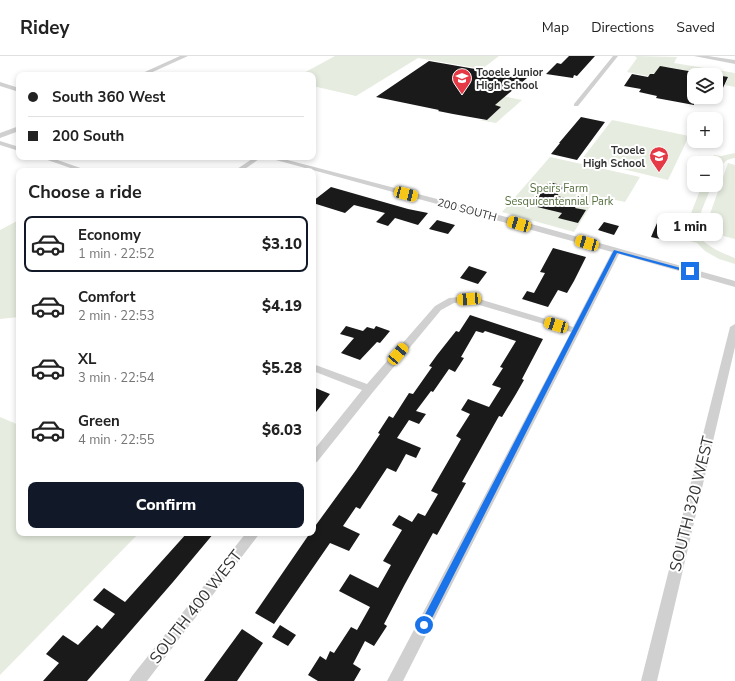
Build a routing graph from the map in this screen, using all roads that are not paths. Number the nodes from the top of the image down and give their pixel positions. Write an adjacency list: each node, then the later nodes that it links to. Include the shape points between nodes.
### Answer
1 (185, 56): 5 (street)
2 (616, 56): 8 (street)
3 (697, 56): 4 (street)
4 (735, 62)
5 (148, 72)
6 (0, 84): 7 (street)
7 (16, 89)
8 (576, 105)
9 (16, 129): 10 (street)
10 (0, 136)
11 (0, 143): 12 (street)
12 (16, 149)
13 (51, 160): 16 (street)
14 (254, 160): 17 (street)
15 (279, 160): 18 (street, 200 SOUTH)
16 (77, 168)
17 (242, 168)
18 (309, 168)
19 (316, 170): 20 (street, 200 SOUTH)
20 (616, 251): 21 (street, 200 SOUTH); 23 (street)
21 (735, 284)
22 (735, 327): 30 (street, SOUTH 320 WEST)
23 (576, 331): 25 (street, via 469,299 452,300 438,308); 29 (street)
24 (316, 369): 25 (street)
25 (369, 389): 26 (street)
26 (316, 455)
27 (252, 536): 28 (street, SOUTH 400 WEST)
28 (137, 681)
29 (395, 681)
30 (649, 681)

